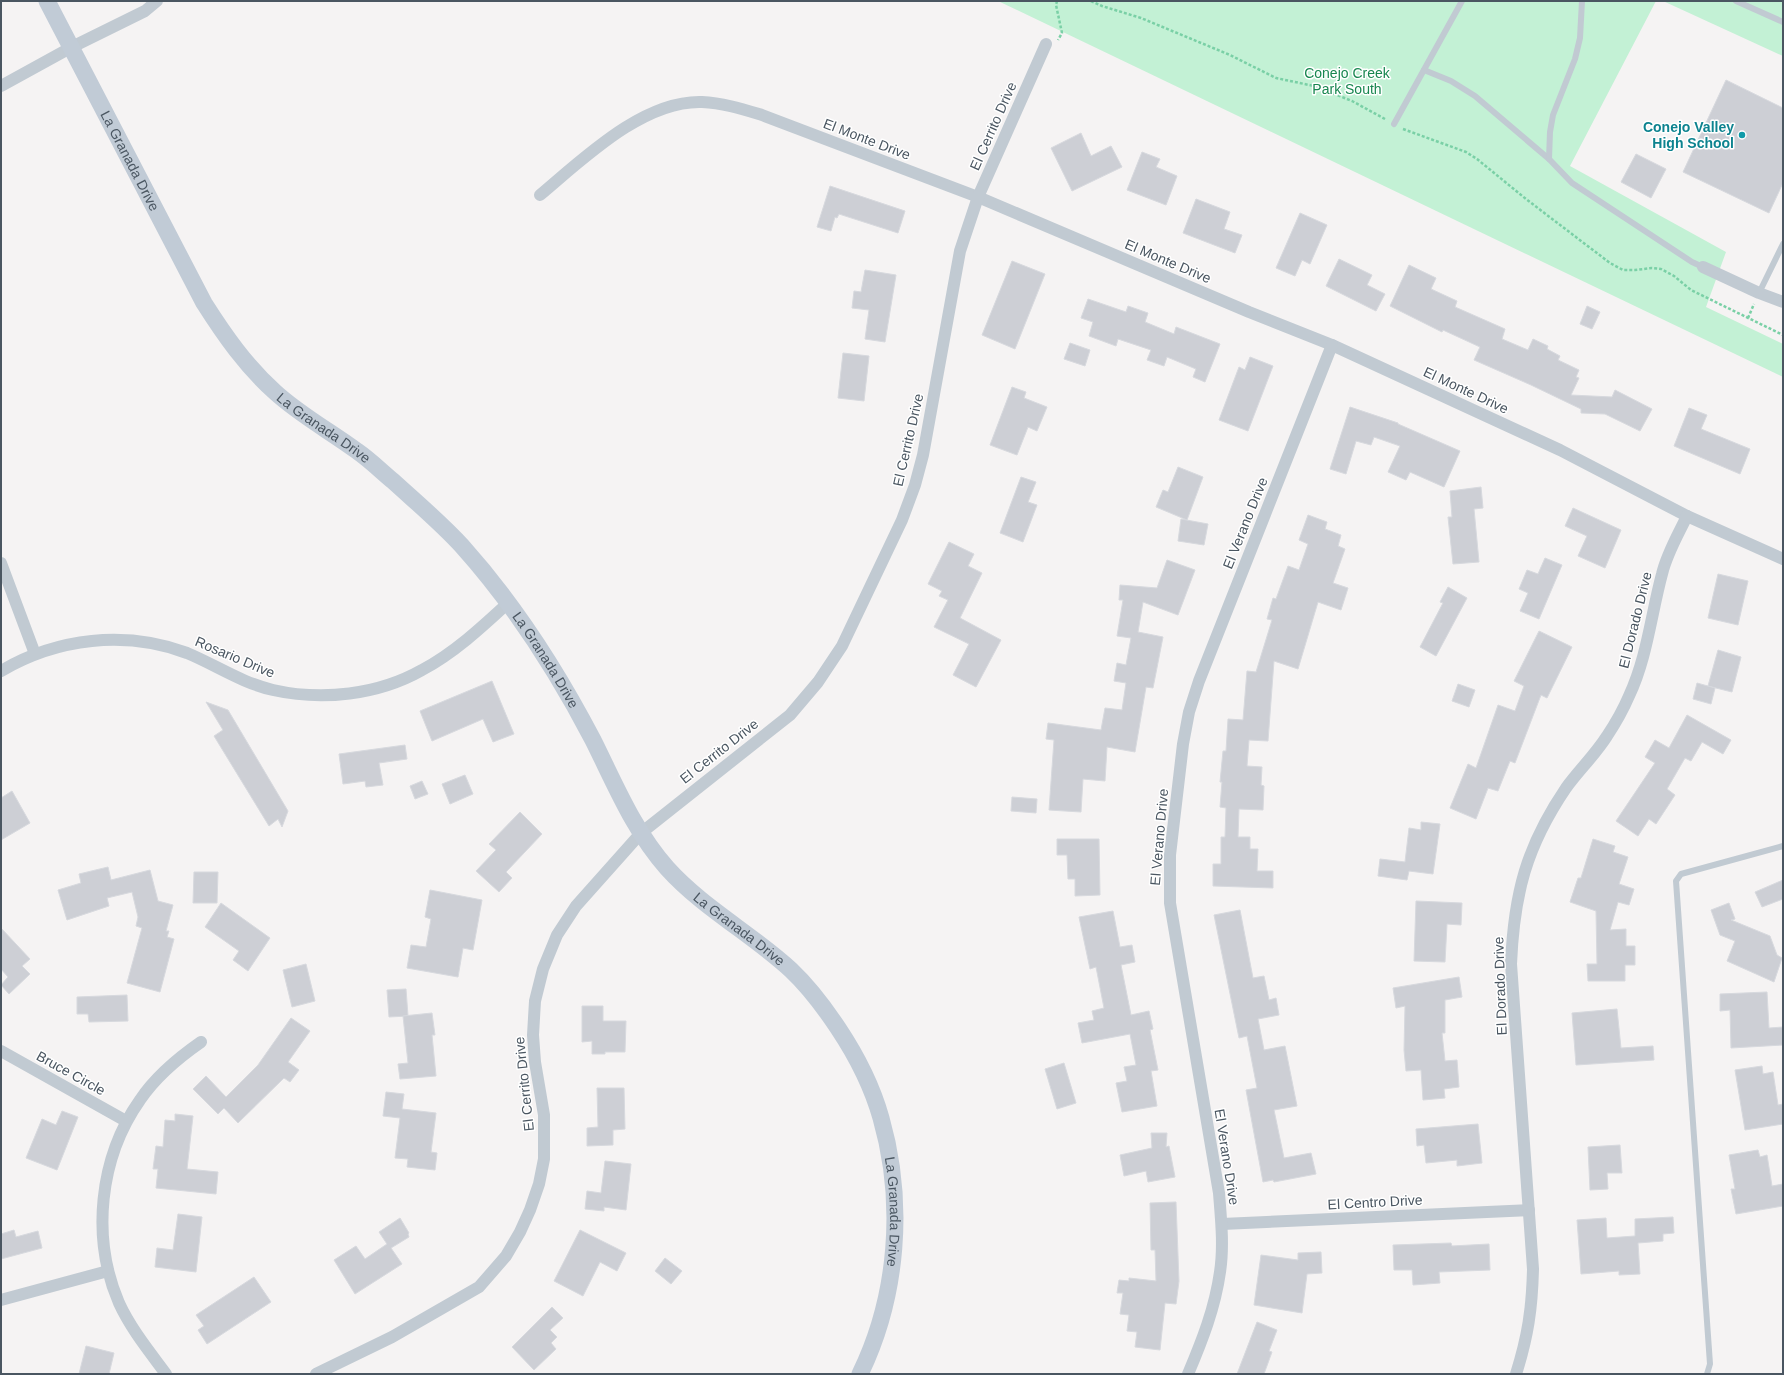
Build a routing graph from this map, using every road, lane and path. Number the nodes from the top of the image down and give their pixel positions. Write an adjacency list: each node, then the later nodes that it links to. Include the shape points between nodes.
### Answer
1 (47, 1): 10 (street, La Granada Drive)
2 (157, 1): 10 (street, via 145,11)
3 (1057, 1): 9 (path, via 1062,33 1058,40)
4 (1091, 1): 13 (path, via 1171,30 1276,78 1314,86 1352,101)
5 (1462, 1): 11 (lane)
6 (1582, 1): 14 (lane, via 1580,38 1575,59 1553,115)
7 (1736, 1): 8 (lane)
8 (1783, 22)
9 (1046, 44): 16 (street, El Cerrito Drive)
10 (72, 47): 12 (street); 26 (street, La Granada Drive, via 204,303 226,338 250,368 277,395 358,451 416,502 461,545)
11 (1424, 70): 13 (lane); 14 (lane, via 1451,81 1475,96)
12 (1, 86)
13 (1394, 124): 21 (path, via 1416,135 1466,152 1477,159 1610,264 1623,270 1661,269 1691,290)
14 (1549, 159): 18 (lane, via 1572,183)
15 (540, 195): 16 (street, El Monte Drive, via 609,138 639,119 670,107 701,102 730,105 762,115)
16 (978, 197): 22 (street, El Monte Drive); 29 (street, El Cerrito Drive, via 960,251 923,455 915,486 902,520 842,646 818,682 790,715)
17 (1783, 244): 19 (lane)
18 (1703, 267): 19 (street)
19 (1759, 293): 20 (street)
20 (1783, 302)
21 (1783, 335)
22 (1332, 345): 23 (street, El Monte Drive, via 1560,450); 35 (street, El Verano Drive, via 1199,681 1189,712 1183,744 1170,855 1170,903)
23 (1687, 516): 24 (street, El Monte Drive); 34 (street, El Dorado Drive, via 1672,545 1662,573 1645,651 1630,696 1607,736 1567,787 1547,818 1530,854 1518,893 1512,927 1511,964)
24 (1783, 559)
25 (1, 563): 27 (street)
26 (508, 603): 27 (street, Rosario Drive, via 445,656 421,671 384,686 342,695 309,695 272,690 243,680 188,654 140,641 89,641); 29 (street, La Granada Drive, via 561,681)
27 (35, 654): 28 (street, Rosario Drive)
28 (1, 671)
29 (641, 833): 39 (street, El Cerrito Drive, via 576,906 557,935 543,969 535,1001 533,1034 544,1115 544,1159 530,1210 506,1256 479,1286 392,1337); 40 (street, La Granada Drive, via 666,867 691,892 746,932 793,972 824,1006 848,1043 881,1116 889,1152 895,1225 893,1259 878,1329)
30 (1783, 846): 43 (lane, via 1681,874 1676,881 1710,1364)
31 (201, 1042): 33 (street, via 177,1059 159,1077)
32 (1, 1051): 33 (street, Bruce Circle)
33 (126, 1121): 36 (street, via 111,1159 103,1198 103,1238)
34 (1529, 1210): 35 (street, El Centro Drive); 42 (street, El Dorado Drive, via 1533,1269 1532,1305 1526,1344)
35 (1222, 1224): 41 (street, El Verano Drive, via 1220,1272 1209,1322)
36 (108, 1271): 37 (street); 38 (street, via 119,1302 132,1327)
37 (1, 1300)
38 (166, 1374)
39 (316, 1374)
40 (860, 1374)
41 (1188, 1374)
42 (1516, 1374)
43 (1707, 1374)

